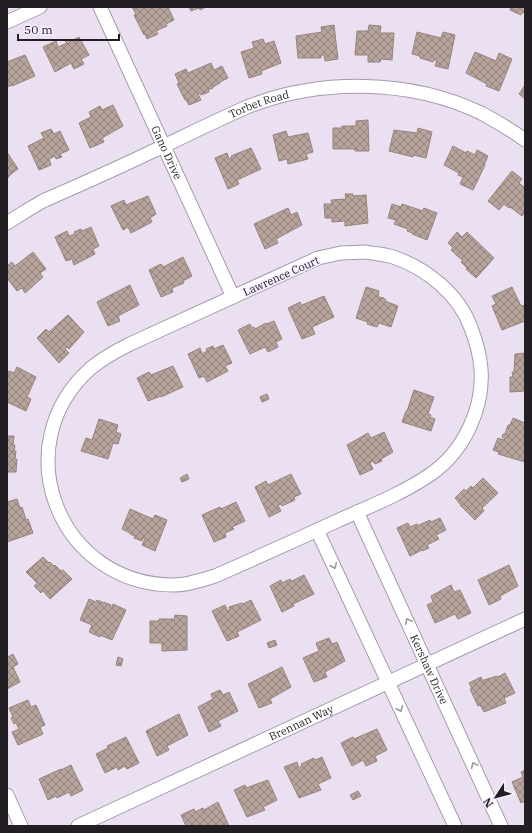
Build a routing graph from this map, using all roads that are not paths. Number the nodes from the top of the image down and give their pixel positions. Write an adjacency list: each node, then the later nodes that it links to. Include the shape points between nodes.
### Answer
1 (40, 7): 3 (street)
2 (100, 7): 5 (street, Gano Drive)
3 (7, 22)
4 (525, 140): 5 (street, Torbet Road, via 480,113 452,102 394,88 363,86 318,89 270,100 248,107)
5 (164, 146): 6 (street, Torbet Road, via 44,201); 7 (street, Gano Drive)
6 (7, 223)
7 (233, 297): 8 (street, Lawrence Court, via 318,258 341,253 366,252 392,256 437,281 455,300 468,321 481,369 480,393 465,437 449,459 432,473); 9 (street, Lawrence Court, via 104,357 76,383 53,424 48,450 48,476 54,500 64,523 78,543 95,559 114,571 134,579 155,583 175,585 215,576)
8 (357, 512): 9 (street, Lawrence Court); 11 (street, Kershaw Drive, one-way to 8)
9 (317, 530): 12 (street, one-way to 12)
10 (525, 619): 11 (street, Brennan Way)
11 (428, 664): 12 (street, Brennan Way); 17 (street, Kershaw Drive, one-way to 11)
12 (389, 682): 15 (street, Brennan Way); 16 (street, one-way to 16)
13 (7, 795): 14 (street)
14 (22, 826)
15 (78, 826)
16 (455, 826)
17 (502, 826)

